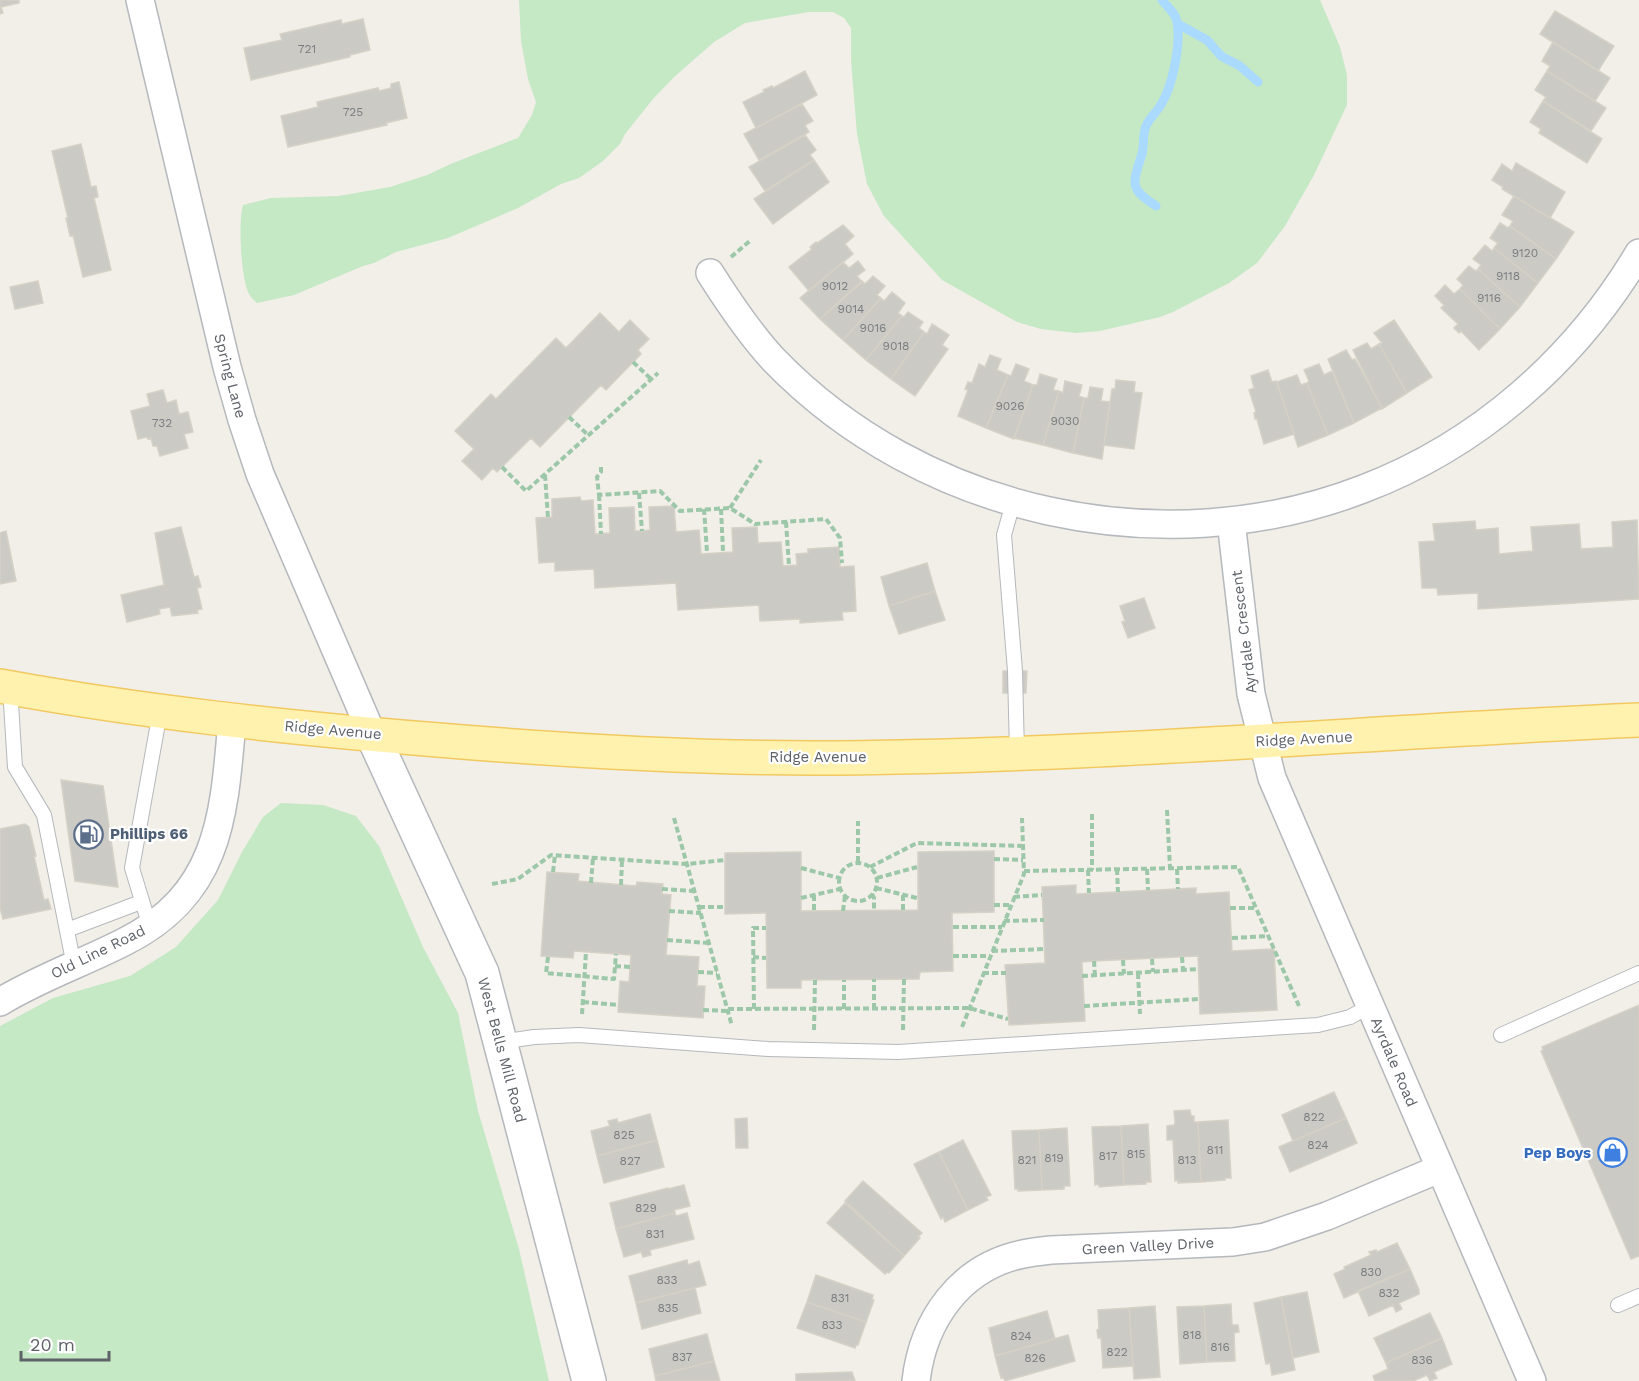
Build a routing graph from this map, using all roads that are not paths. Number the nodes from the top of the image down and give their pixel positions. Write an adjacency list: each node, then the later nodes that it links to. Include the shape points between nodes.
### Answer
1 (140, 0): 10 (street, Spring Lane, via 242,420 260,474)
2 (1639, 253): 5 (street, via 1575,343 1510,404 1471,432 1365,489 1282,513)
3 (710, 273): 4 (street, via 739,317 774,359 840,418 937,475)
4 (1013, 503): 5 (street, via 1122,523); 12 (lane, via 1004,535)
5 (1231, 521): 11 (street, Ayrdale Crescent, via 1251,694)
6 (5, 687): 7 (main road, Ridge Avenue); 14 (lane, via 15,767 44,815)
7 (159, 712): 8 (main road, Ridge Avenue); 13 (lane, via 132,868)
8 (232, 720): 10 (main road, Ridge Avenue); 13 (street, Old Line Road, via 226,794 208,859 193,886 173,909)
9 (1639, 720): 11 (main road, Ridge Avenue)
10 (372, 734): 12 (main road, Ridge Avenue, via 588,752 810,758); 20 (street, West Bells Mill Road, via 482,973)
11 (1262, 742): 12 (main road, Ridge Avenue); 18 (street, Ayrdale Road, via 1284,809)
12 (1017, 754)
13 (146, 914): 14 (lane); 15 (street, Old Line Road, via 126,942)
14 (67, 930): 15 (lane)
15 (74, 966): 17 (street, Old Line Road)
16 (1639, 973): 19 (lane)
17 (0, 1002)
18 (1370, 1006): 20 (lane, via 1350,1017 1318,1025 952,1050 814,1050 580,1036); 21 (street, Ayrdale Road)
19 (1501, 1035)
20 (501, 1042): 24 (street, West Bells Mill Road)
21 (1439, 1169): 25 (street, Green Valley Drive, via 1327,1216 1265,1237 1233,1242 1051,1250 999,1261 977,1272 940,1311 927,1334); 26 (street, Ayrdale Road)
22 (1639, 1296): 23 (lane)
23 (1618, 1305)
24 (589, 1381)
25 (916, 1381)
26 (1532, 1381)

